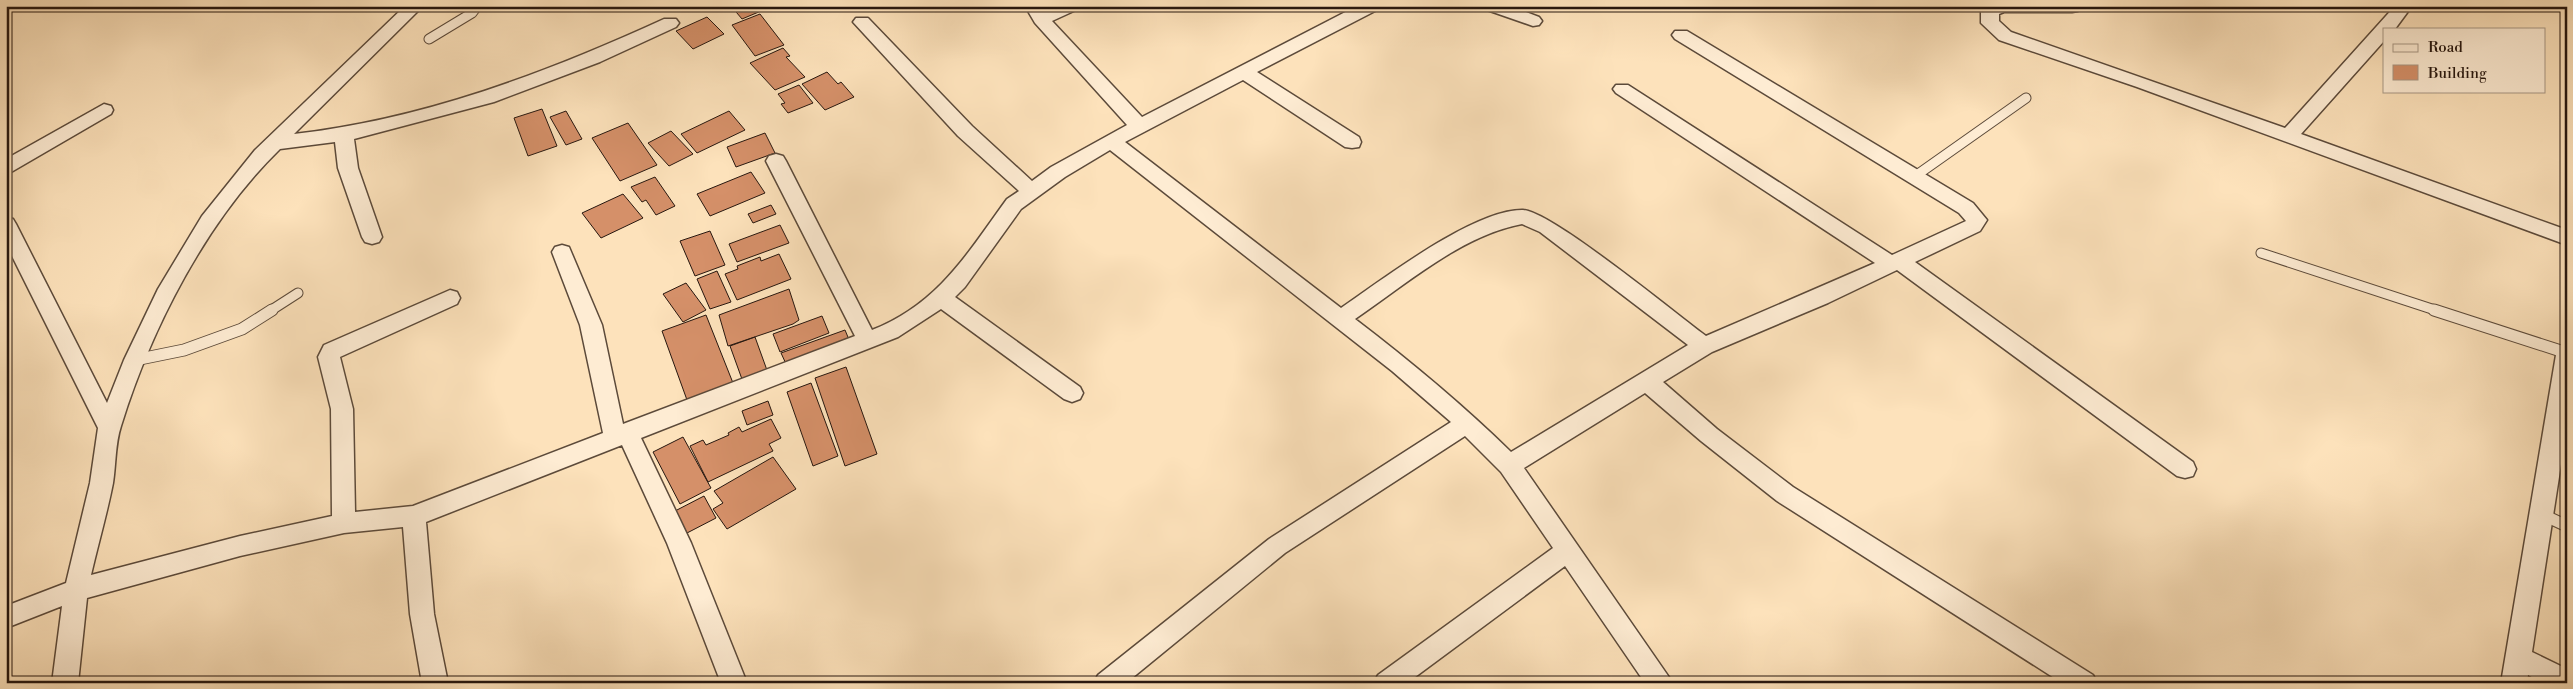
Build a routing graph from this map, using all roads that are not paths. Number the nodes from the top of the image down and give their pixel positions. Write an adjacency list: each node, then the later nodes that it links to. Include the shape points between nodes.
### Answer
1 (415, 6): 28 (street)
2 (472, 6): 18 (lane, via 472,13)
3 (1070, 6): 10 (street)
4 (1332, 6): 11 (street)
5 (1370, 6): 11 (street)
6 (1493, 6): 12 (street)
7 (2383, 6): 9 (street)
8 (2072, 7): 25 (street, via 2003,7 1990,11 1990,23 2005,36)
9 (2402, 9): 15 (street)
10 (1037, 13): 23 (street)
11 (1349, 17): 19 (street)
12 (1533, 21)
13 (862, 22): 32 (street, via 959,125)
14 (670, 23): 24 (street, via 594,58 488,98)
15 (2386, 28)
16 (2383, 31): 25 (street)
17 (1681, 35): 31 (street)
18 (429, 39)
19 (1244, 72): 23 (street); 27 (street)
20 (1622, 89): 38 (street)
21 (2026, 98): 31 (lane)
22 (104, 110): 30 (street)
23 (1139, 126): 26 (street)
24 (344, 135): 28 (street); 34 (street, via 348,168)
25 (2288, 136): 35 (street)
26 (1111, 141): 32 (street); 42 (street)
27 (1352, 142)
28 (275, 143): 46 (street, via 209,221 168,289)
29 (776, 161): 43 (street)
30 (6, 168)
31 (1914, 177): 38 (street, via 1966,208 1977,220 1973,226)
32 (1031, 192): 40 (street, via 1014,204 958,282)
33 (6, 224): 50 (street)
34 (372, 237)
35 (2567, 238)
36 (562, 252): 51 (street, via 591,325)
37 (2261, 254): 45 (lane)
38 (1895, 263): 44 (street); 54 (street)
39 (298, 293): 46 (lane, via 242,329 184,350)
40 (940, 297): 43 (street, via 925,311 891,331); 48 (street)
41 (450, 298): 57 (street, via 332,351 329,357 342,409)
42 (1341, 318): 44 (street, via 1461,239 1502,220 1524,217 1547,227); 49 (street)
43 (867, 340): 51 (street)
44 (1704, 346): 47 (street)
45 (2567, 354): 52 (street)
46 (135, 360): 50 (street)
47 (1648, 382): 53 (street); 70 (street, via 1785,494)
48 (1072, 393)
49 (1466, 423): 53 (street); 67 (street, via 1277,546)
50 (109, 428): 60 (street, via 101,483)
51 (621, 434): 56 (street); 66 (street, via 679,543)
52 (2559, 448): 55 (street)
53 (1509, 465): 59 (street)
54 (2185, 469)
55 (2540, 513): 58 (lane); 62 (street)
56 (414, 516): 57 (street); 65 (street, via 422,614)
57 (344, 523): 60 (street, via 240,546)
58 (2567, 526)
59 (1568, 550): 68 (street); 69 (street)
60 (76, 590): 61 (street); 64 (street)
61 (6, 617)
62 (2519, 658): 63 (street); 71 (street)
63 (2567, 682)
64 (65, 683)
65 (435, 683)
66 (734, 683)
67 (1107, 683)
68 (1387, 683)
69 (1660, 683)
70 (2084, 683)
71 (2514, 683)

